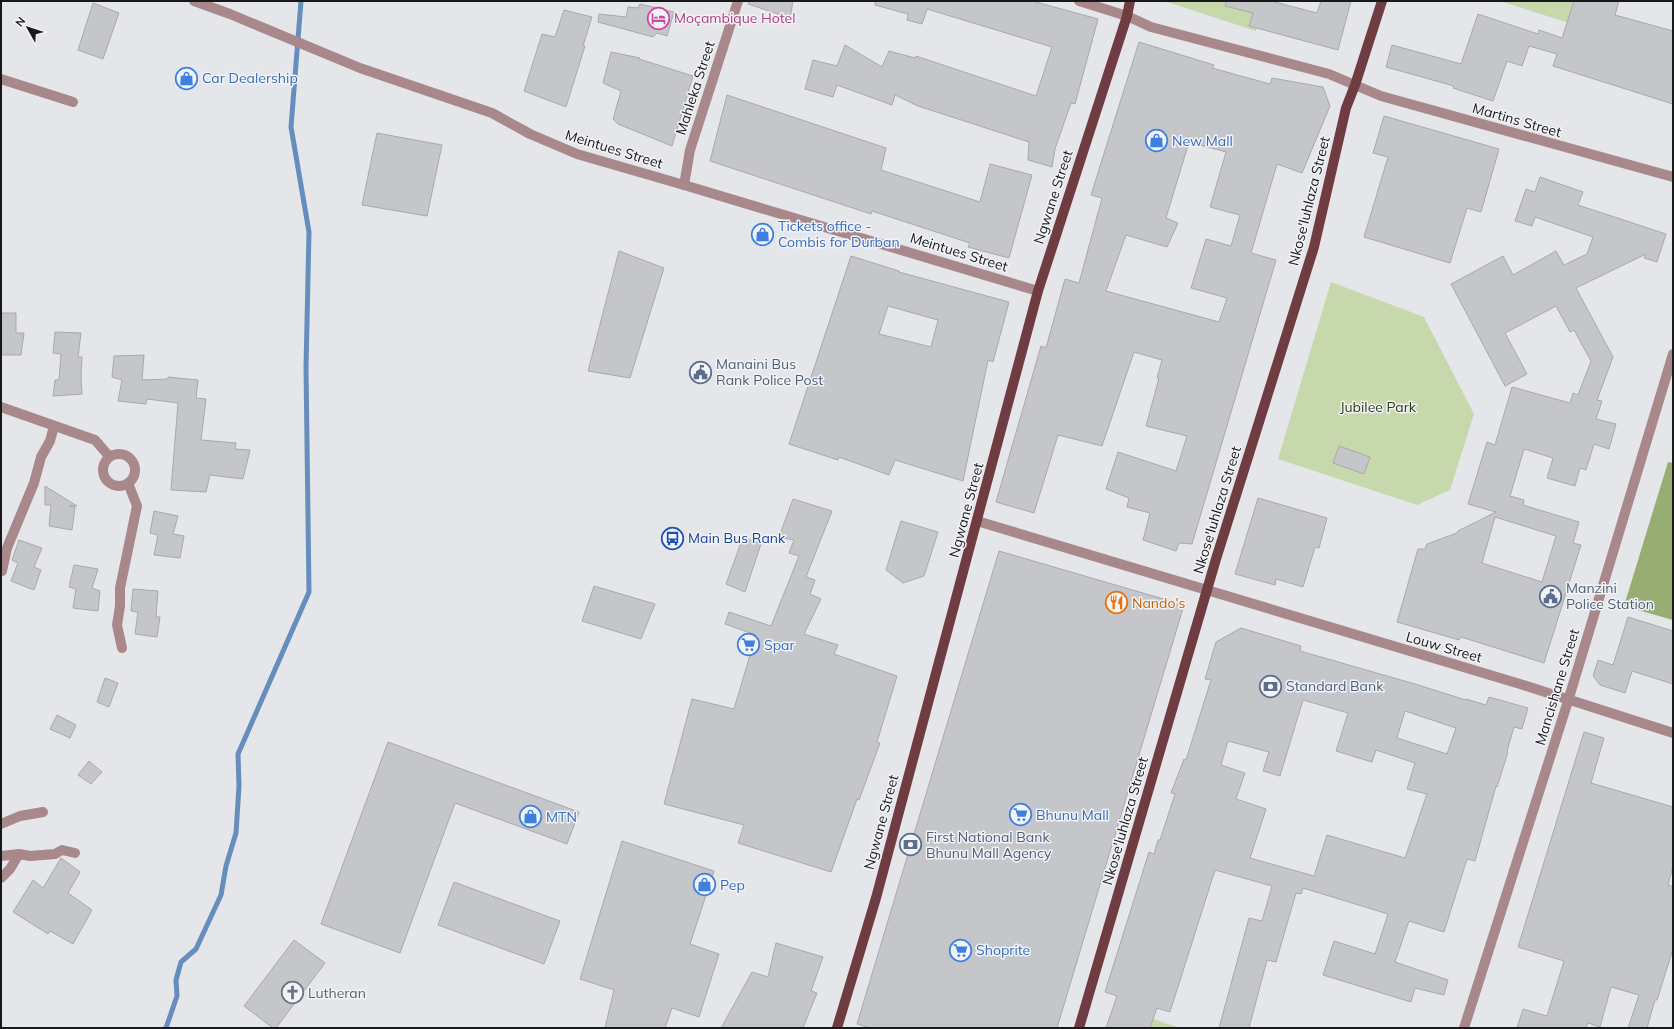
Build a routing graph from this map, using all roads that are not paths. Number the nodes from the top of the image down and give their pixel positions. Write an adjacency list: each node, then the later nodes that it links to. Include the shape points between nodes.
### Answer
1 (194, 1): 11 (street, Meintues Street, via 360,68 492,113 530,134 577,154)
2 (738, 1): 11 (street, Mahleka Street, via 690,150)
3 (1079, 1): 6 (street)
4 (1130, 1): 6 (main road, Ngwane Street)
5 (1382, 1): 8 (main road, Nkose'luhlaza Street)
6 (1127, 16): 8 (street, Martins Street, via 1151,27 1329,74); 12 (main road, Ngwane Street)
7 (1, 78): 9 (street)
8 (1355, 86): 10 (street, Martins Street, via 1380,96); 20 (main road, Nkose'luhlaza Street, via 1346,108 1314,247)
9 (73, 102)
10 (1673, 178)
11 (684, 185): 12 (street, Meintues Street)
12 (1038, 291): 18 (main road, Ngwane Street)
13 (1673, 354): 22 (street, Mancishane Street)
14 (1, 407): 15 (street)
15 (54, 426): 16 (street, via 95,440); 19 (street, via 7,548)
16 (109, 456): 17 (street, via 117,453 132,460 135,468 134,477); 17 (street, via 103,463 102,472 105,480 120,487)
17 (128, 483): 21 (street, via 137,506 120,588 117,625)
18 (977, 522): 20 (street, Louw Street); 30 (main road, Ngwane Street, via 876,898)
19 (2, 571)
20 (1207, 590): 22 (street, Louw Street); 31 (main road, Nkose'luhlaza Street)
21 (122, 648)
22 (1568, 700): 23 (street, Louw Street); 32 (street, Mancishane Street)
23 (1673, 733)
24 (43, 812): 25 (street, via 20,816)
25 (1, 824)
26 (75, 853): 27 (street, via 62,850 55,854)
27 (19, 854): 28 (street); 29 (street)
28 (1, 856)
29 (1, 878)
30 (837, 1028)
31 (1079, 1028)
32 (1464, 1028)

